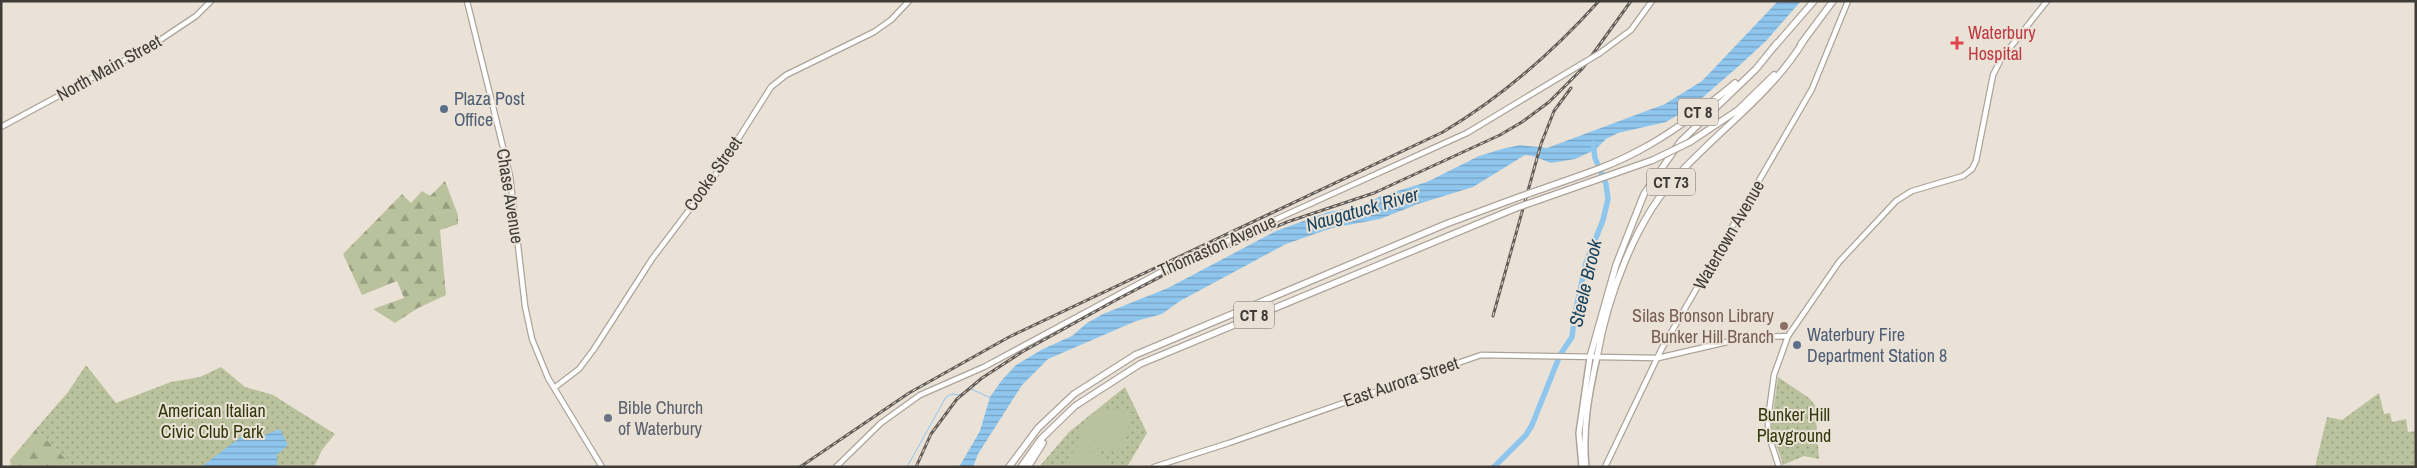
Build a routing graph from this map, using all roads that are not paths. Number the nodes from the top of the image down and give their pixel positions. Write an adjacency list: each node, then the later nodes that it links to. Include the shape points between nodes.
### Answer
1 (211, 1): 11 (main road, North Main Street, via 196,16 151,46)
2 (467, 1): 16 (main road, Chase Avenue, via 512,184 528,327 538,357)
3 (909, 1): 16 (main road, Cooke Street, via 874,32 786,75 773,85 718,171 652,260 591,354)
4 (1652, 1): 19 (main road, Thomaston Avenue, bridge, via 1631,30 1600,53 1467,133 1166,269 984,367 920,395 881,423)
5 (1814, 1): 10 (highway, CT 8)
6 (1833, 1): 9 (highway, CT 8)
7 (1848, 1): 15 (main road, Watertown Avenue, via 1814,85)
8 (2047, 1): 12 (main road, via 2001,59 1993,75 1973,168 1960,177 1904,195 1845,256)
9 (1803, 42): 14 (highway, CT 73, via 1770,86 1688,164 1661,195 1624,265); 17 (highway, CT 8, bridge, via 1746,103 1690,142 1653,160 1516,208 1166,351)
10 (1777, 44): 13 (highway, CT 73, via 1680,142 1644,194 1616,265); 20 (highway, CT 8, bridge, via 1684,123 1609,165 1428,232 1135,355 1074,394 1038,428)
11 (1, 127)
12 (1788, 336): 15 (main road, East Aurora Street, via 1744,338); 27 (main road, via 1774,375 1768,419 1770,441)
13 (1590, 357): 14 (main road, East Aurora Street); 23 (main road, East Aurora Street, via 1481,355); 24 (main road, CT 73, via 1580,433)
14 (1597, 357): 15 (main road, East Aurora Street); 25 (main road, CT 73, via 1587,407)
15 (1658, 358): 26 (main road, Watertown Avenue)
16 (554, 388): 18 (main road, Chase Avenue)
17 (1099, 388): 21 (highway, CT 8, via 1040,440); 22 (highway, via 1042,444)
18 (602, 467)
19 (836, 467)
20 (1009, 467)
21 (1021, 467)
22 (1028, 467)
23 (1154, 467)
24 (1582, 467)
25 (1586, 467)
26 (1605, 467)
27 (1778, 467)

